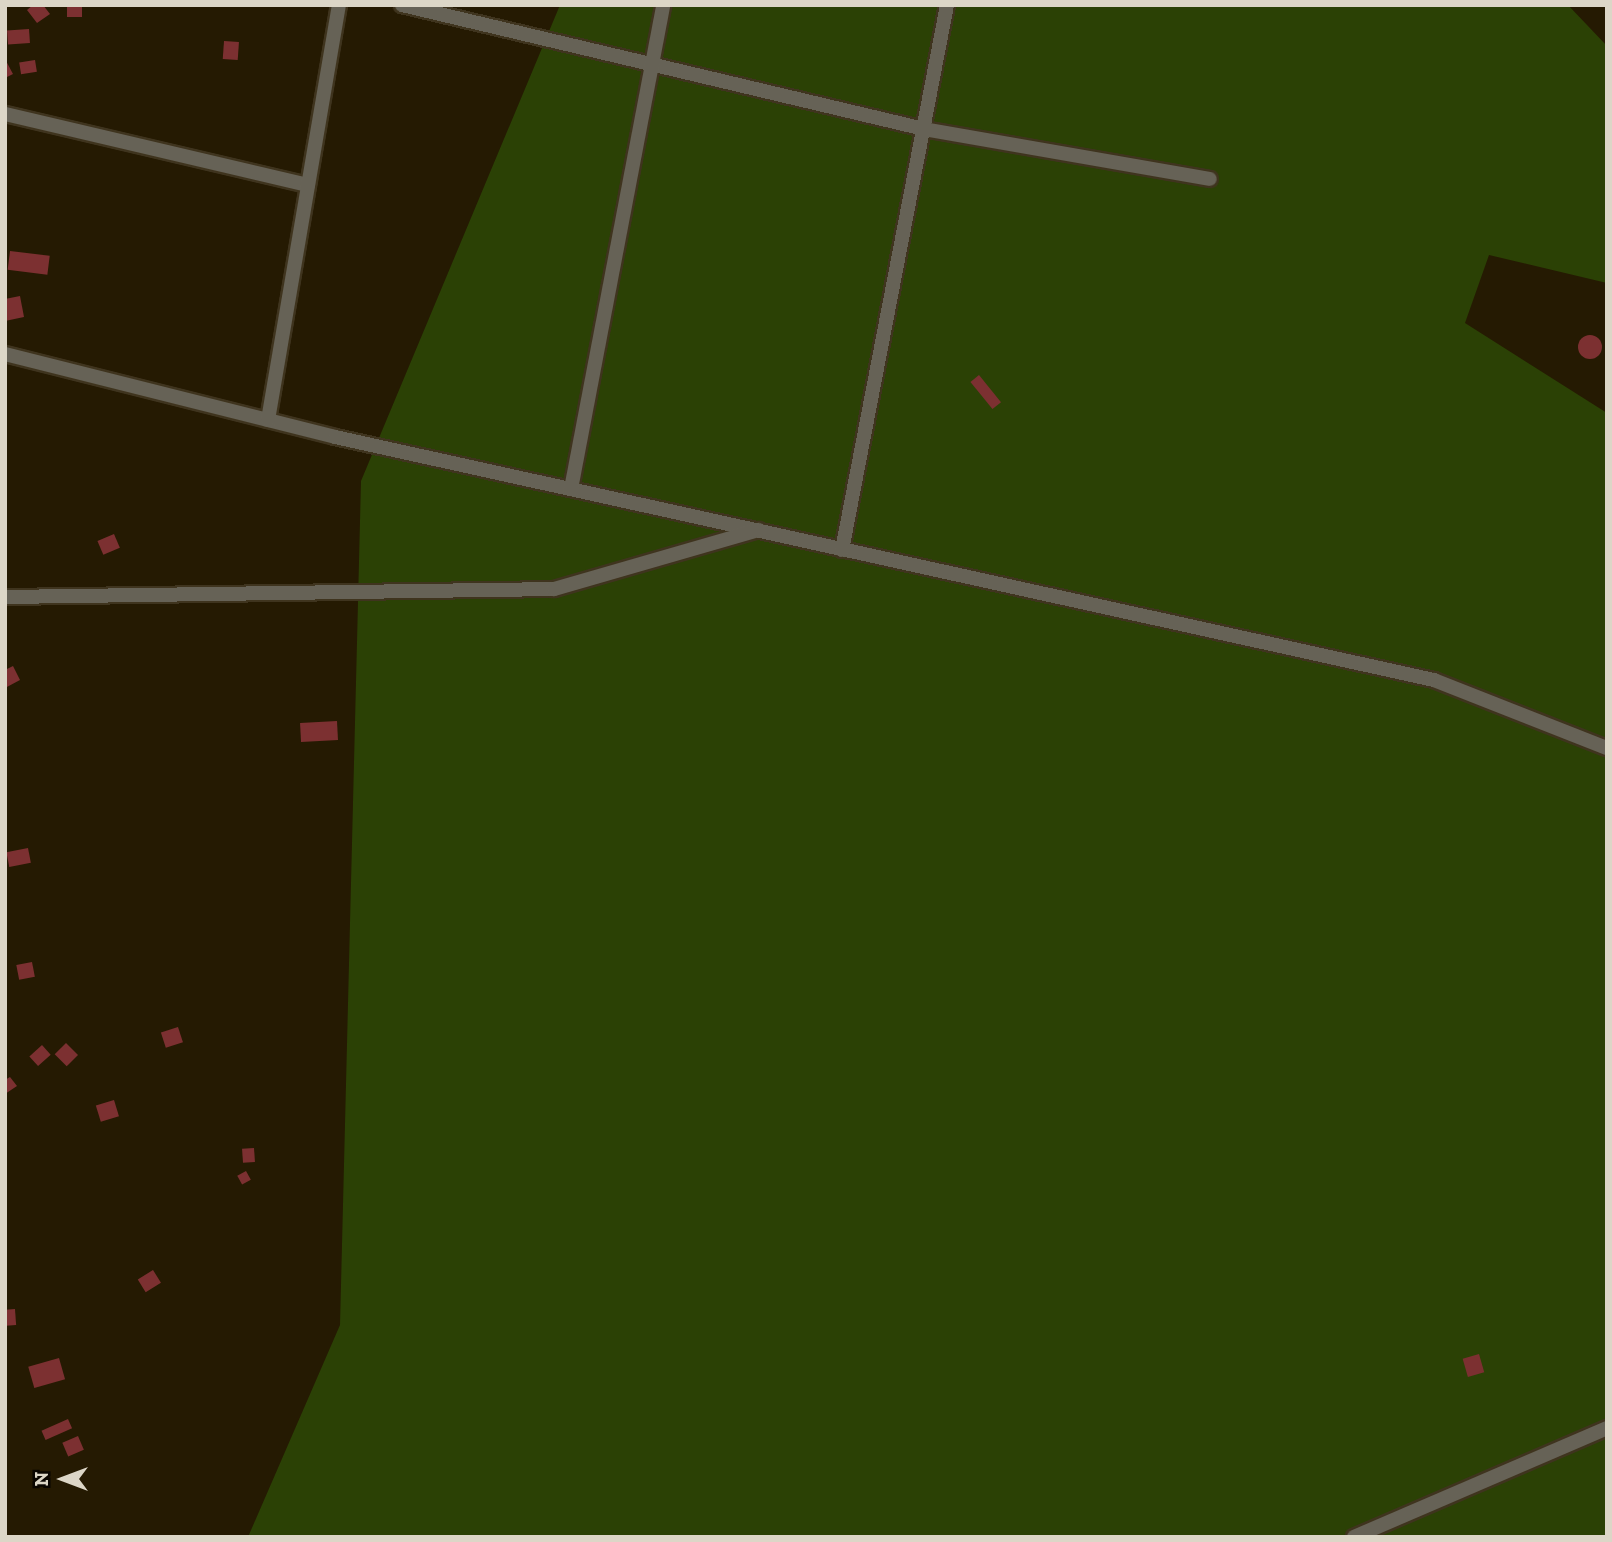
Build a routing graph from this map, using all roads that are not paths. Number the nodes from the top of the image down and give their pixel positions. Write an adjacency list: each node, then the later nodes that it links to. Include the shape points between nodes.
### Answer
1 (339, 5): 9 (street)
2 (402, 5): 5 (street)
3 (663, 5): 5 (street)
4 (947, 5): 7 (street)
5 (652, 65): 7 (street); 12 (street)
6 (5, 114): 9 (street)
7 (923, 129): 8 (street); 14 (street)
8 (1210, 179)
9 (308, 185): 11 (street)
10 (5, 354): 11 (street)
11 (268, 420): 12 (street)
12 (571, 489): 13 (street)
13 (764, 529): 14 (street); 15 (street, via 554,589)
14 (842, 550): 16 (street, via 1434,680)
15 (5, 597)
16 (1607, 748)
17 (1607, 1428): 18 (street)
18 (1354, 1537)

